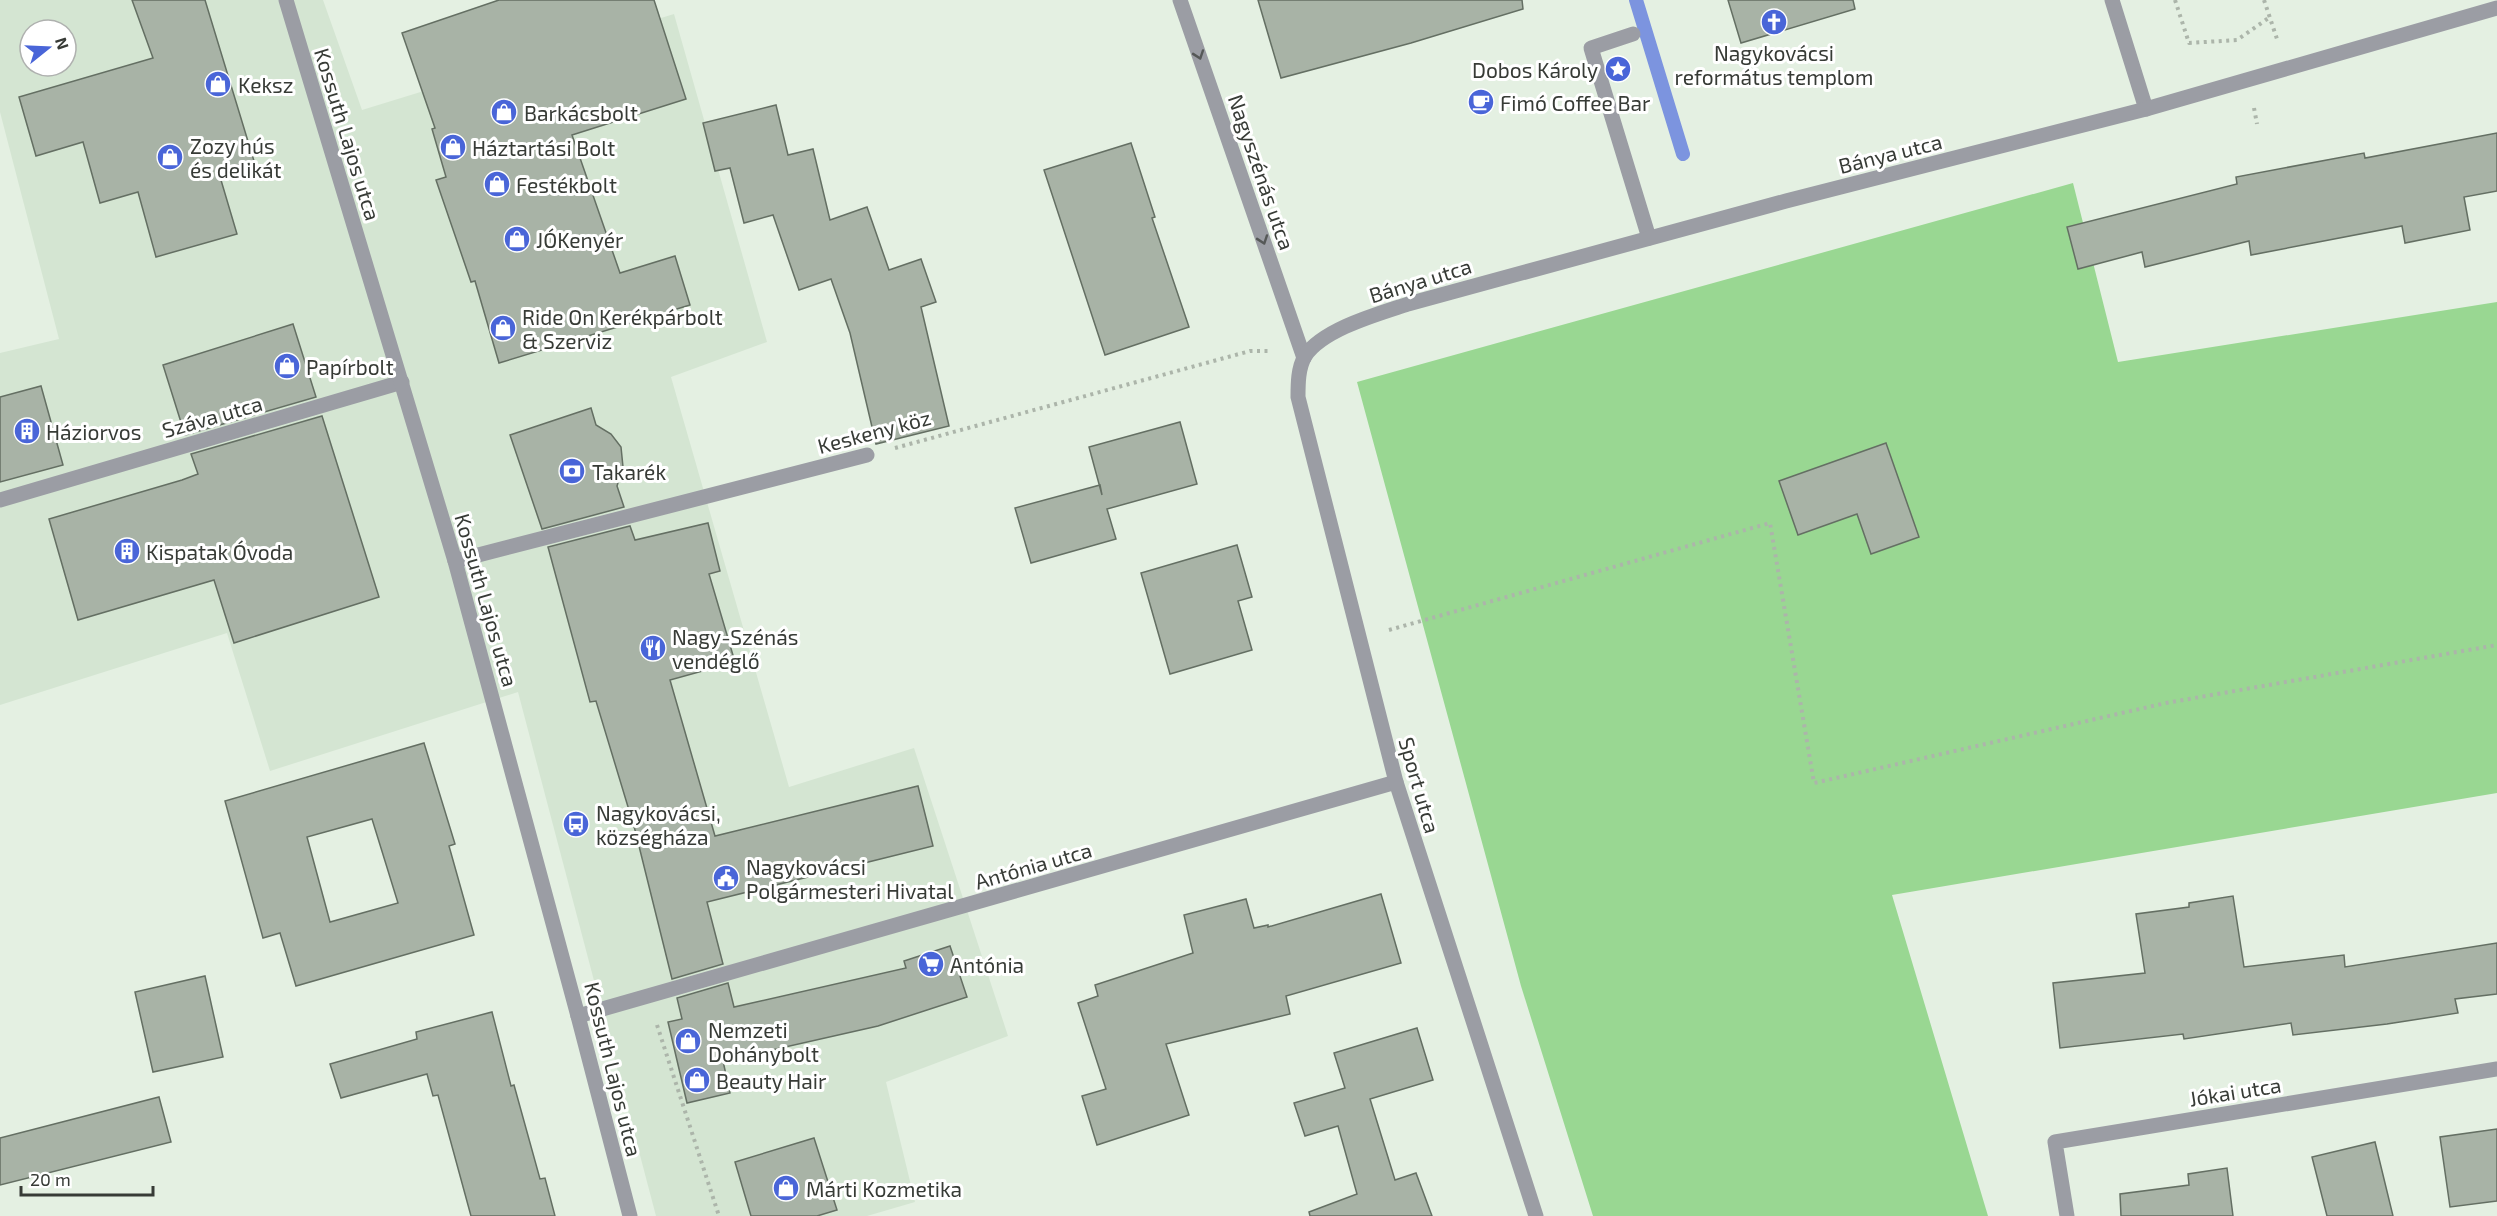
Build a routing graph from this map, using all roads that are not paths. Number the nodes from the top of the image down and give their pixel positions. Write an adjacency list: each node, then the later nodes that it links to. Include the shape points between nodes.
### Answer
1 (286, 0): 9 (street, Kossuth Lajos utca)
2 (1180, 0): 8 (street, Nagyszénás utca, one-way to 8)
3 (2112, 0): 6 (street)
4 (2497, 8): 6 (street, Bánya utca)
5 (1633, 34): 7 (street, via 1591,48)
6 (2146, 109): 7 (street, Bánya utca)
7 (1649, 238): 8 (street, Bánya utca, via 1376,315 1323,340)
8 (1304, 358): 13 (street, Sport utca, via 1298,397)
9 (402, 382): 11 (street, Száva utca); 12 (street, Kossuth Lajos utca)
10 (867, 455): 12 (street, Keskeny köz)
11 (0, 500)
12 (455, 561): 14 (street, Kossuth Lajos utca)
13 (1396, 782): 14 (street, Antónia utca); 17 (street, Sport utca)
14 (578, 1016): 16 (street, Kossuth Lajos utca)
15 (2497, 1069): 18 (street, Jókai utca, via 2055,1142)
16 (630, 1216)
17 (1536, 1216)
18 (2067, 1216)

